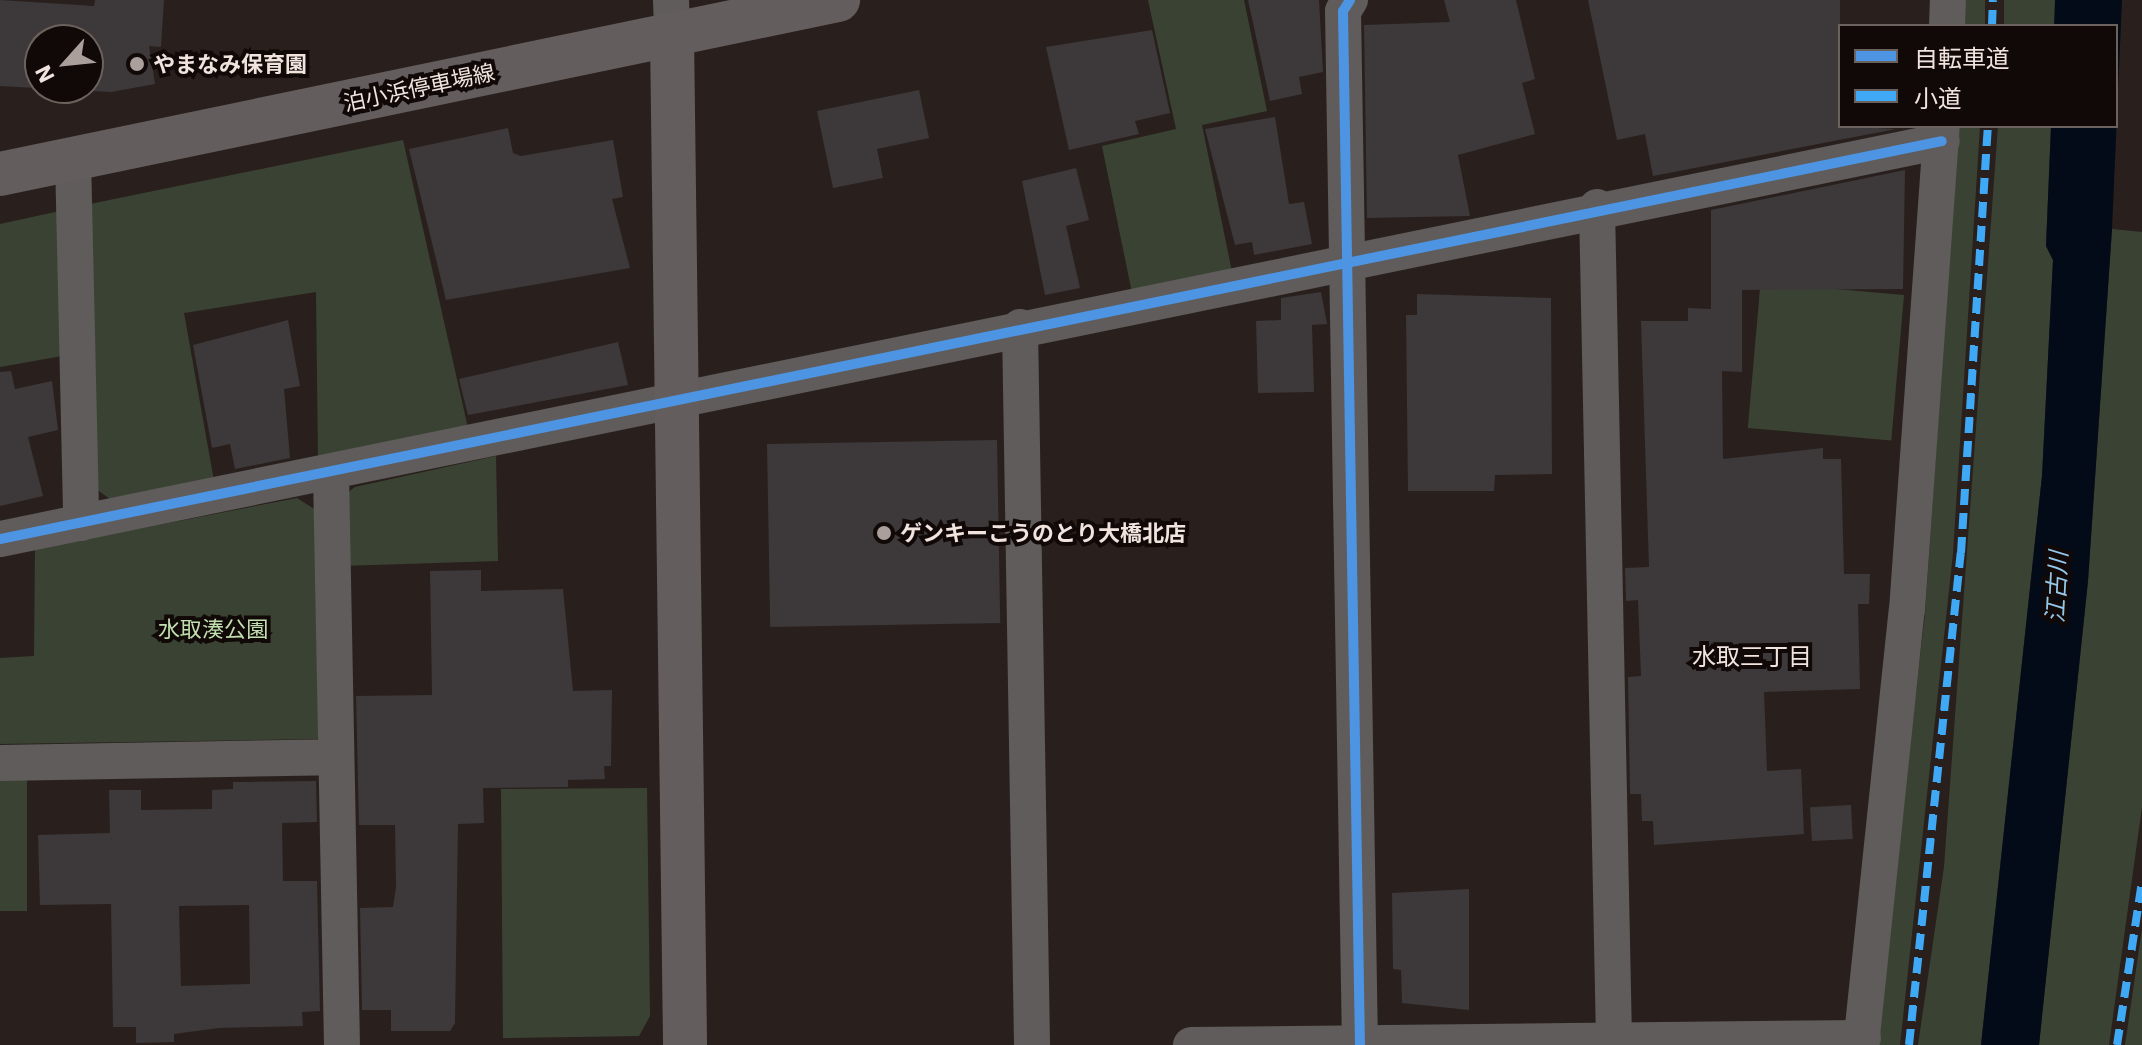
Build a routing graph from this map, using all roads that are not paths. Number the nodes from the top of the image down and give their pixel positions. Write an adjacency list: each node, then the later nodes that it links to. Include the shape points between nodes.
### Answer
1 (838, 0): 4 (street, 泊小浜停車場線)
2 (1350, 0): 10 (street, via 1343,11)
3 (1948, 0): 5 (street)
4 (671, 18): 7 (street, 泊小浜停車場線); 12 (street)
5 (1947, 24)
6 (1942, 134): 9 (street); 19 (street, via 1907,610)
7 (73, 158): 8 (street, 泊小浜停車場線); 14 (street)
8 (0, 174)
9 (1597, 207): 10 (street); 18 (street)
10 (1348, 259): 11 (street); 20 (street)
11 (1020, 327): 12 (street); 23 (street)
12 (676, 396): 13 (street, via 631,412); 22 (street)
13 (331, 474): 14 (street); 16 (street)
14 (81, 523): 15 (street)
15 (0, 539)
16 (333, 757): 17 (street); 21 (street)
17 (0, 763)
18 (1614, 1036): 19 (street); 20 (street)
19 (1862, 1041)
20 (1360, 1043): 24 (street)
21 (342, 1045)
22 (685, 1045)
23 (1032, 1045)
24 (1191, 1045)

